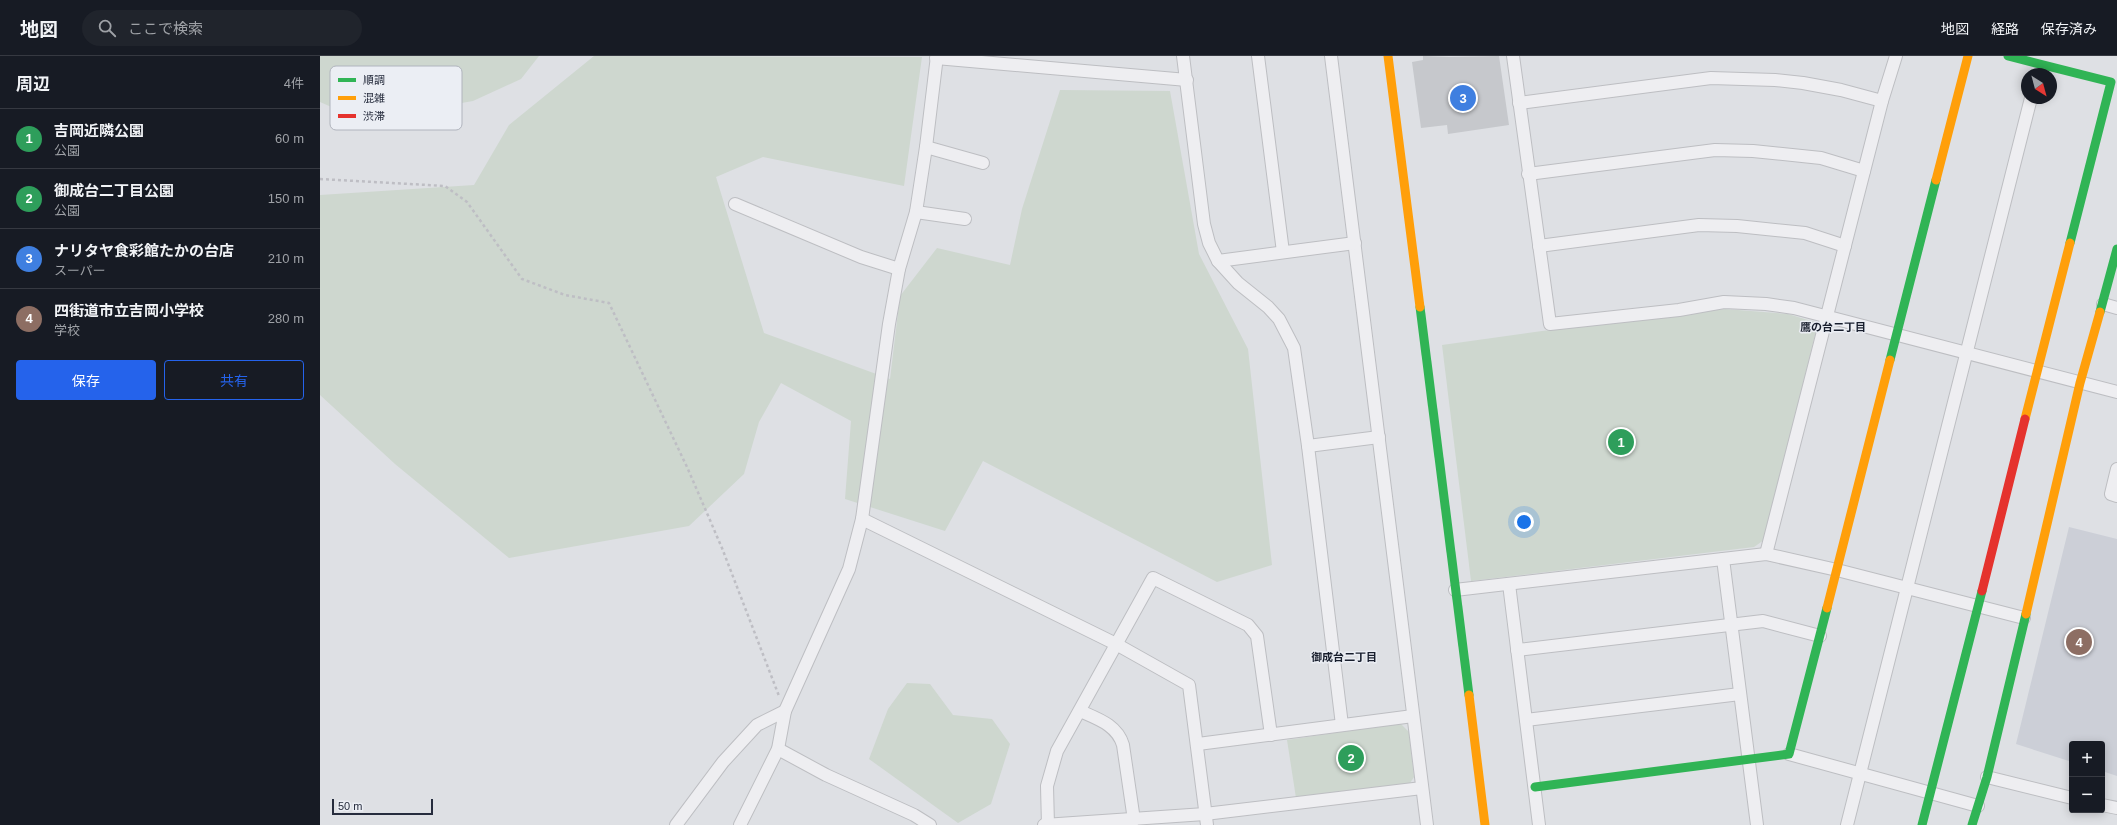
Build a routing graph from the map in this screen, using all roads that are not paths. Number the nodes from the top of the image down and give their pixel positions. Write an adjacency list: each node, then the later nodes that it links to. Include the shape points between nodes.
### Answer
1 (1183, 56): 12 (street)
2 (1258, 56): 27 (street)
3 (1331, 56): 23 (street)
4 (1388, 56): 48 (street)
5 (1513, 56): 14 (street)
6 (1896, 56): 13 (street)
7 (1968, 56): 33 (street)
8 (2008, 56): 10 (street)
9 (936, 57): 12 (street); 16 (street)
10 (2036, 68)
11 (2057, 72): 35 (street, via 2111,82)
12 (1187, 80): 28 (street, via 1204,224 1209,243)
13 (1882, 101): 14 (street, via 1803,83 1711,78); 18 (street)
14 (1518, 103): 19 (street)
15 (2028, 104): 34 (street)
16 (926, 147): 17 (street); 21 (street)
17 (982, 163)
18 (1864, 171): 19 (street, via 1821,158 1715,150); 25 (street)
19 (1528, 174): 24 (street)
20 (735, 204): 29 (street, via 861,257)
21 (916, 212): 22 (street); 29 (street)
22 (965, 219)
23 (1355, 242): 27 (street); 38 (street)
24 (1539, 246): 25 (street, via 1698,224 1805,233); 32 (street, via 1550,324 1679,310 1724,302 1794,308)
25 (1845, 246): 32 (street)
26 (2117, 249): 30 (street)
27 (1283, 252): 28 (street)
28 (1218, 261): 39 (street, via 1238,283 1268,307 1288,335 1294,348)
29 (899, 269): 42 (street)
30 (2103, 304): 31 (street); 36 (street)
31 (2117, 308)
32 (1826, 318): 33 (street); 43 (street)
33 (1897, 336): 34 (street); 45 (street)
34 (1966, 354): 35 (street); 47 (street)
35 (2038, 372): 36 (street); 49 (street)
36 (2080, 383): 37 (street); 50 (street)
37 (2117, 392)
38 (1379, 437): 39 (street); 58 (street)
39 (1308, 446): 60 (street)
40 (2117, 469): 41 (street, via 2110,494)
41 (2117, 496)
42 (862, 519): 53 (street); 57 (street, via 849,569)
43 (1766, 554): 44 (street); 45 (street)
44 (1723, 559): 46 (street); 51 (street)
45 (1837, 570): 47 (street); 52 (street)
46 (1508, 584): 48 (street); 54 (street)
47 (1907, 589): 49 (street); 66 (street)
48 (1455, 590): 83 (street)
49 (1978, 608): 50 (street); 70 (street)
50 (2024, 618): 67 (street)
51 (1732, 624): 52 (street, via 1763,621); 54 (street); 55 (street)
52 (1820, 636): 64 (street)
53 (1116, 644): 56 (street); 61 (street, via 1152,578 1248,625 1257,636); 62 (street, via 1189,685)
54 (1517, 650): 59 (street)
55 (1740, 694): 59 (street); 65 (street)
56 (1080, 710): 75 (street, via 1113,727 1120,736); 77 (street, via 1050,769 1047,786)
57 (785, 711): 63 (street); 78 (street, via 758,725 723,762)
58 (1413, 716): 60 (street); 69 (street)
59 (1526, 720): 68 (street)
60 (1342, 725): 61 (street)
61 (1271, 734): 62 (street)
62 (1198, 744): 76 (street)
63 (778, 748): 79 (street); 80 (street, via 826,775 914,815)
64 (1789, 754): 65 (street); 66 (street)
65 (1749, 759): 68 (street); 85 (street)
66 (1861, 772): 70 (street); 86 (street)
67 (1987, 777): 71 (street); 72 (street)
68 (1535, 787): 84 (street)
69 (1422, 788): 76 (street); 82 (street)
70 (1931, 792): 72 (street); 87 (street)
71 (2069, 797)
72 (1978, 806): 88 (street)
73 (2105, 806): 74 (street)
74 (2117, 808)
75 (1134, 820): 76 (street); 77 (street)
76 (1206, 820)
77 (1048, 824): 81 (street)
78 (676, 825)
79 (740, 825)
80 (930, 825)
81 (1044, 825)
82 (1427, 825)
83 (1485, 825)
84 (1539, 825)
85 (1757, 825)
86 (1847, 825)
87 (1922, 825)
88 (1972, 825)

